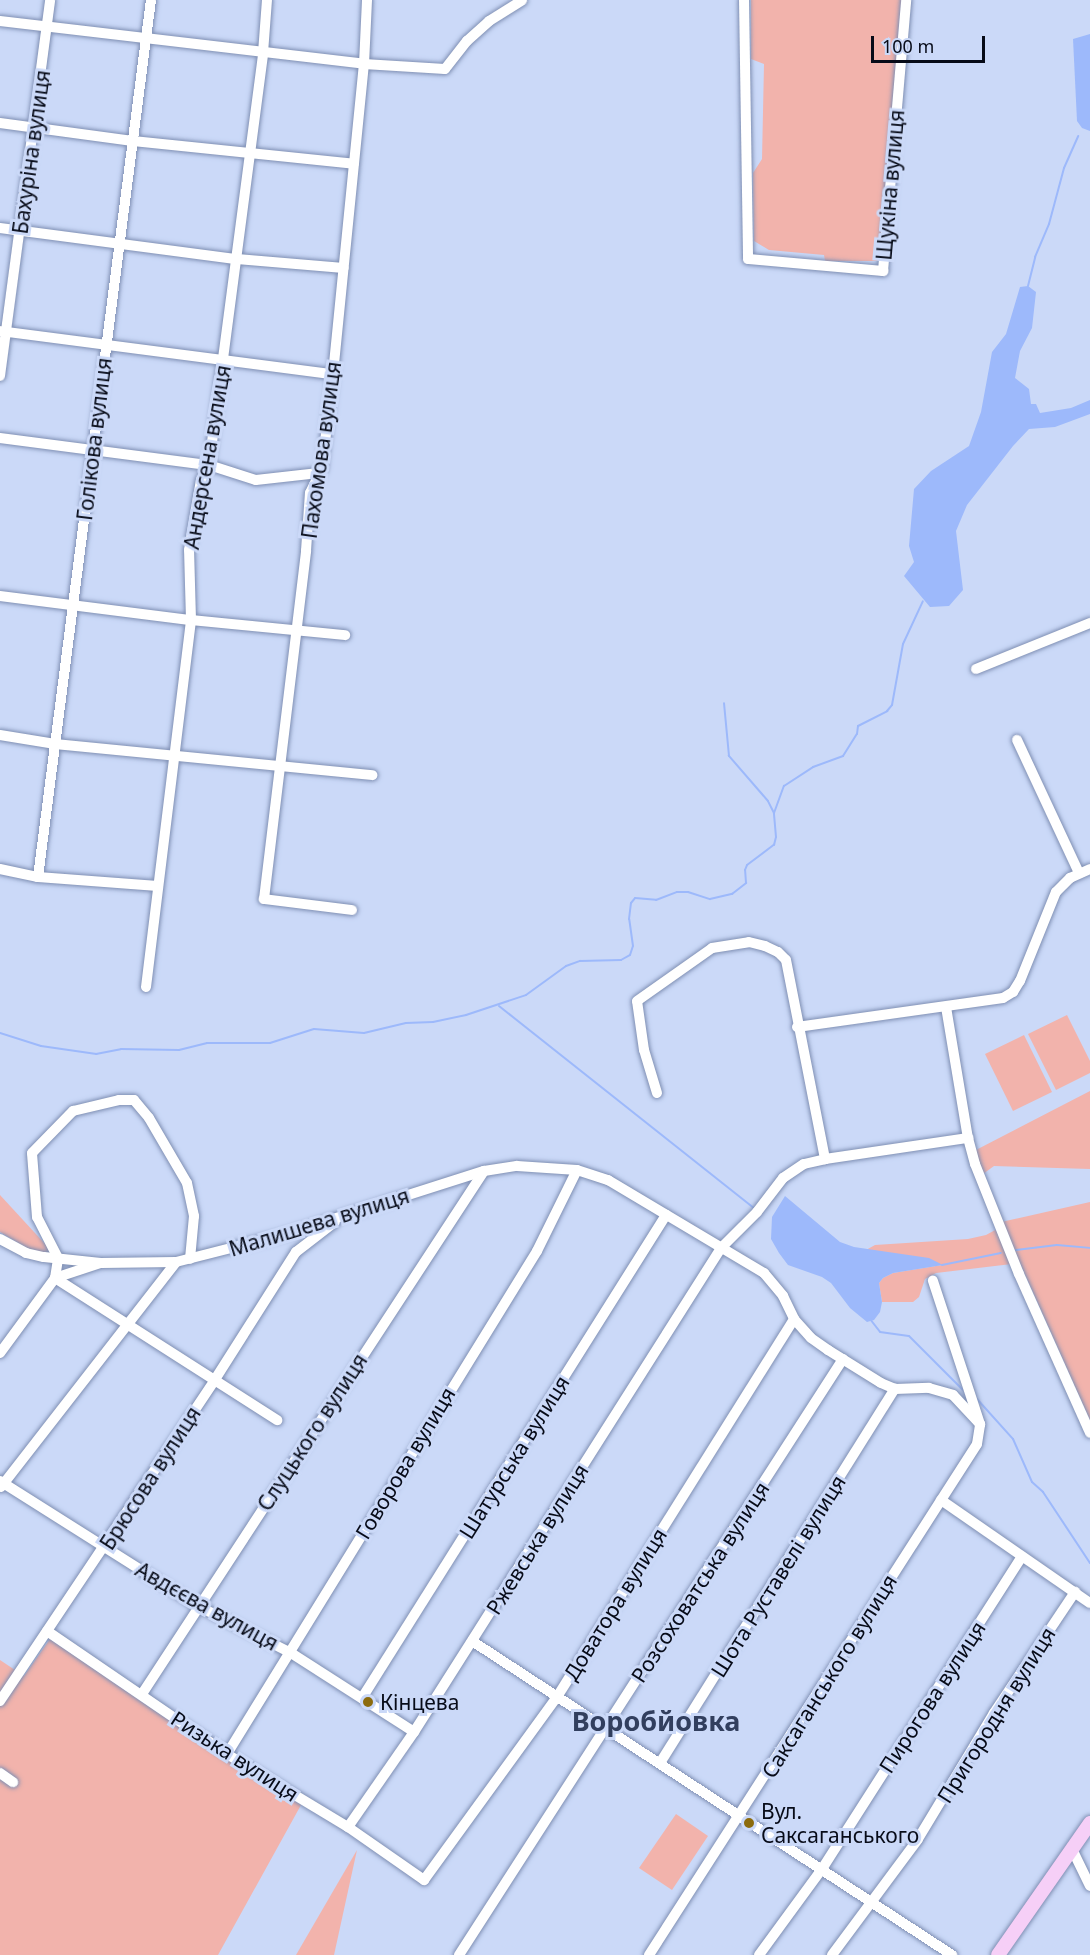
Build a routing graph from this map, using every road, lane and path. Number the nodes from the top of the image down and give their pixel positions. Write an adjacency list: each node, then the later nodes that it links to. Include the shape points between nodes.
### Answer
1 (50, 0): 9 (street, Бахуріна вулиця)
2 (151, 0): 10 (street, Голікова вулиця)
3 (267, 0): 11 (street, Андерсена вулиця)
4 (367, 0): 12 (street, Пахомова вулиця)
5 (522, 0): 12 (street, via 489,21 445,69)
6 (744, 0): 7 (street, Щукіна вулиця, via 748,259 883,271)
7 (906, 0)
8 (0, 21): 9 (street)
9 (48, 26): 10 (street); 14 (street, Бахуріна вулиця)
10 (146, 39): 11 (street); 15 (street, Голікова вулиця)
11 (263, 53): 12 (street); 16 (street, Андерсена вулиця)
12 (364, 64): 17 (street, Пахомова вулиця)
13 (0, 123): 14 (street)
14 (35, 127): 15 (street); 19 (street, Бахуріна вулиця)
15 (133, 141): 16 (street); 20 (street, Голікова вулиця)
16 (250, 153): 17 (street); 21 (street, Андерсена вулиця)
17 (354, 164): 22 (street, Пахомова вулиця)
18 (0, 228): 19 (street)
19 (20, 231): 20 (street); 23 (street, Бахуріна вулиця)
20 (120, 243): 21 (street); 24 (street, Голікова вулиця)
21 (237, 259): 22 (street); 25 (street, Андерсена вулиця)
22 (344, 268): 26 (street, Пахомова вулиця)
23 (3, 332): 24 (street); 27 (street, Бахуріна вулиця)
24 (106, 345): 25 (street); 29 (street, Голікова вулиця)
25 (224, 361): 26 (street); 30 (street, Андерсена вулиця)
26 (333, 374): 31 (street, Пахомова вулиця)
27 (0, 376)
28 (0, 438): 29 (street)
29 (93, 452): 30 (street); 33 (street, Голікова вулиця)
30 (209, 465): 31 (street, via 256,480); 34 (street, Андерсена вулиця, via 201,480 189,550)
31 (319, 473): 36 (street, Пахомова вулиця, via 310,493)
32 (0, 596): 33 (street)
33 (73, 606): 34 (street); 41 (street, Голікова вулиця)
34 (190, 620): 36 (street); 42 (street, Андерсена вулиця)
35 (1090, 623): 38 (street)
36 (297, 630): 37 (street); 43 (street, Пахомова вулиця)
37 (345, 635)
38 (976, 669)
39 (0, 735): 41 (street)
40 (1017, 740): 47 (street)
41 (55, 744): 42 (street); 48 (street, Голікова вулиця)
42 (175, 754): 43 (street); 49 (street, Андерсена вулиця)
43 (282, 765): 44 (street); 50 (street, Пахомова вулиця, via 264,898)
44 (372, 775)
45 (0, 869): 48 (street)
46 (1090, 869): 47 (street)
47 (1079, 873): 52 (street, via 1056,892 1013,992 993,1000)
48 (38, 877): 49 (street)
49 (158, 886): 51 (street, Андерсена вулиця)
50 (352, 910)
51 (146, 987)
52 (946, 1007): 53 (street); 55 (street)
53 (797, 1027): 54 (street, via 786,960 778,952 750,942 723,945 699,956 637,1001 644,1050); 56 (street)
54 (657, 1093)
55 (968, 1138): 56 (street, Ржевська вулиця); 81 (street, via 1002,1232)
56 (825, 1159): 65 (street, Ржевська вулиця, via 804,1164 783,1178 757,1212)
57 (577, 1170): 58 (street, Малишева вулиця, via 518,1166); 61 (street, Малишева вулиця, via 608,1180); 91 (street, Говорова вулиця, via 537,1251)
58 (484, 1171): 59 (street, Малишева вулиця); 60 (street, Слуцького вулиця)
59 (452, 1180): 60 (street); 62 (street, Малишева вулиця)
60 (468, 1192): 88 (street, Слуцького вулиця)
61 (666, 1215): 65 (street, Малишева вулиця); 94 (street, Шатурська вулиця)
62 (343, 1216): 63 (street, Малишева вулиця); 66 (street, Брюсова вулиця)
63 (286, 1234): 66 (street); 68 (street, Малишева вулиця)
64 (0, 1239): 67 (street, Малишева вулиця, via 26,1252)
65 (721, 1248): 73 (street, Малишева вулиця, via 775,1283); 90 (street, Ржевська вулиця)
66 (296, 1251): 77 (street, Брюсова вулиця)
67 (58, 1258): 68 (street, via 37,1217 32,1153 73,1111 134,1100 149,1118 187,1184 193,1205); 70 (street, Малишева вулиця); 71 (street)
68 (190, 1259): 69 (street, Малишева вулиця)
69 (176, 1262): 70 (street, Малишева вулиця); 74 (street)
70 (101, 1263): 71 (street)
71 (55, 1278): 74 (street); 75 (street)
72 (933, 1281): 80 (street)
73 (794, 1319): 76 (street, Малишева вулиця, via 811,1338); 93 (street, Доватора вулиця)
74 (129, 1323): 77 (street); 82 (street)
75 (0, 1353)
76 (843, 1359): 78 (street, Малишева вулиця); 96 (street, Розсоховатська вулиця)
77 (214, 1381): 79 (street); 84 (street, Брюсова вулиця)
78 (896, 1389): 80 (street, via 929,1388 953,1395); 99 (street, Шота Руставелі вулиця)
79 (277, 1420)
80 (980, 1424): 83 (street, Саксаганського вулиця, via 977,1444)
81 (1090, 1433)
82 (1, 1485): 84 (street, Авдєєва вулиця)
83 (941, 1500): 85 (street); 102 (street, Саксаганського вулиця)
84 (104, 1547): 88 (street, Авдєєва вулиця); 89 (street, Брюсова вулиця)
85 (1022, 1556): 86 (street); 106 (street, Пирогова вулиця)
86 (1075, 1592): 87 (street); 109 (street, Пригородня вулиця, via 994,1713 918,1839)
87 (1090, 1603)
88 (198, 1606): 91 (street, Авдєєва вулиця); 92 (street, Слуцького вулиця)
89 (47, 1631): 92 (street, Ризька вулиця); 95 (street, Брюсова вулиця)
90 (472, 1641): 93 (street); 97 (street, Ржевська вулиця)
91 (291, 1653): 94 (street, Авдєєва вулиця); 98 (street, Говорова вулиця)
92 (142, 1694): 98 (street, Ризька вулиця)
93 (557, 1697): 96 (street); 107 (street, Доватора вулиця)
94 (362, 1698): 97 (street, Авдєєва вулиця)
95 (0, 1701)
96 (607, 1729): 99 (street); 110 (street, Розсоховатська вулиця)
97 (414, 1732): 104 (street, Ржевська вулиця)
98 (227, 1754): 104 (street, Ризька вулиця)
99 (660, 1763): 102 (street)
100 (0, 1773): 101 (street)
101 (13, 1782)
102 (740, 1816): 106 (street); 111 (street, Саксаганського вулиця)
103 (1090, 1823): 105 (main road)
104 (348, 1827): 107 (street, Ризька вулиця)
105 (1072, 1849): 108 (street); 115 (main road)
106 (822, 1869): 109 (street); 112 (street, Пирогова вулиця)
107 (424, 1880)
108 (1090, 1886)
109 (872, 1902): 113 (street, Пригородня вулиця); 114 (street)
110 (459, 1955)
111 (649, 1955)
112 (759, 1955)
113 (832, 1955)
114 (952, 1955)
115 (998, 1955)

